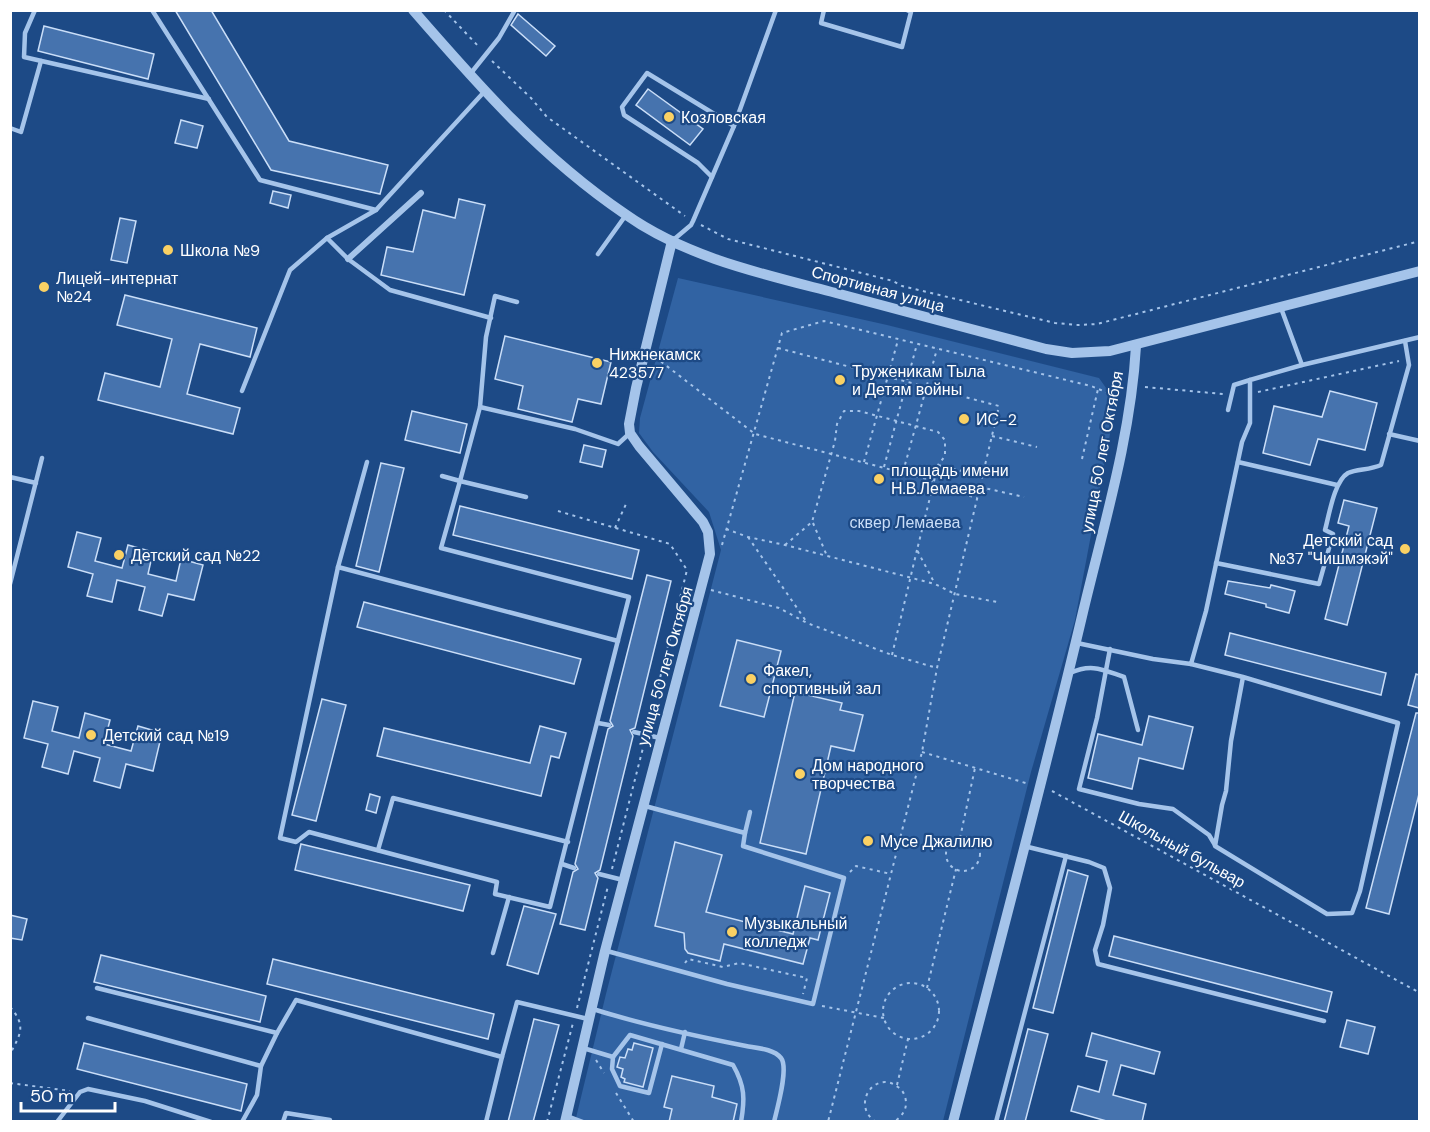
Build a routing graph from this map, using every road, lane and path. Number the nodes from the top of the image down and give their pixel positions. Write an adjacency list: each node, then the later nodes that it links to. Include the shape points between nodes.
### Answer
1 (35, 10): 10 (lane, via 25,33 24,57)
2 (152, 10): 13 (lane)
3 (413, 10): 11 (street, Спортивная улица)
4 (444, 10): 9 (path)
5 (515, 10): 9 (lane)
6 (776, 10): 14 (lane)
7 (825, 10): 8 (lane, via 821,23 902,47 911,12)
8 (907, 10)
9 (486, 54): 11 (lane); 20 (path, via 547,117)
10 (41, 61): 13 (lane); 15 (lane, via 21,132)
11 (469, 75): 12 (street, Спортивная улица)
12 (484, 91): 18 (lane); 19 (street, Спортивная улица, via 557,163)
13 (209, 99): 18 (lane, via 260,180)
14 (734, 126): 16 (lane); 16 (lane, via 646,73 622,107 624,115)
15 (10, 128)
16 (712, 177): 20 (lane)
17 (421, 194): 25 (street)
18 (376, 210): 21 (lane)
19 (626, 215): 22 (street, Спортивная улица); 24 (lane)
20 (693, 221): 22 (lane); 23 (path, via 728,238 902,286 1055,323 1078,325 1166,308)
21 (327, 238): 25 (lane); 45 (lane, via 290,270)
22 (672, 241): 34 (street, Спортивная улица, via 703,256 760,273 1046,349 1091,353); 51 (street, via 636,388)
23 (1419, 241)
24 (598, 254)
25 (348, 259): 29 (lane, via 390,290)
26 (1419, 271): 28 (street, Спортивная улица)
27 (517, 302): 29 (lane, via 495,296)
28 (1281, 307): 34 (street, Спортивная улица); 38 (lane)
29 (491, 318): 46 (lane)
30 (1419, 337): 32 (lane)
31 (898, 339): 33 (path); 35 (path, via 824,321 782,333); 39 (path)
32 (1405, 340): 38 (lane); 53 (lane, via 1409,365)
33 (917, 344): 36 (path); 41 (path)
34 (1136, 346): 42 (street, улица 50 лет Октября)
35 (778, 348): 39 (path); 52 (path)
36 (937, 349): 43 (path); 44 (path)
37 (652, 355): 52 (path)
38 (1302, 365): 40 (lane)
39 (889, 378): 41 (path); 48 (path)
40 (1250, 380): 47 (lane, via 1234,385); 62 (lane, via 1250,423)
41 (907, 382): 43 (path); 49 (path)
42 (1134, 386): 44 (path, via 1116,396); 98 (street, улица 50 лет Октября)
43 (926, 387): 50 (path); 54 (path, via 999,406)
44 (1098, 388): 59 (path)
45 (242, 391)
46 (480, 407): 51 (lane, via 575,429 618,444); 69 (lane)
47 (1228, 410)
48 (878, 417): 49 (path); 57 (path, via 844,411); 61 (path)
49 (896, 421): 50 (path); 64 (path)
50 (915, 426): 63 (path, via 938,432 945,440 945,456); 65 (path)
51 (630, 433): 93 (street, улица 50 лет Октября, via 708,532 710,554)
52 (755, 434): 57 (path); 82 (path)
53 (1389, 434): 55 (lane); 72 (lane, via 1381,465 1348,474)
54 (992, 436): 56 (path); 67 (path)
55 (1419, 441)
56 (1037, 447)
57 (831, 453): 61 (path); 80 (path)
58 (42, 458): 71 (lane)
59 (1082, 459)
60 (367, 462): 89 (lane)
61 (864, 462): 64 (path)
62 (1238, 462): 72 (lane); 88 (lane)
63 (938, 465): 67 (path); 70 (path)
64 (884, 467): 65 (path)
65 (903, 472): 70 (path)
66 (442, 476): 69 (lane)
67 (982, 476): 74 (path)
68 (10, 477): 71 (lane)
69 (460, 481): 75 (lane); 97 (lane, via 441,549 629,597)
70 (934, 481): 73 (path)
71 (36, 483): 91 (lane)
72 (1337, 485): 88 (lane, via 1325,530 1333,534 1319,584)
73 (933, 486): 77 (path); 86 (path)
74 (980, 487): 76 (path); 77 (path)
75 (525, 497)
76 (1024, 497)
77 (977, 498): 94 (path)
78 (626, 504): 81 (path)
79 (558, 511): 81 (path)
80 (812, 522): 84 (path); 87 (path)
81 (615, 528): 110 (path, via 670,544 687,570)
82 (726, 529): 83 (path); 85 (path)
83 (748, 537): 84 (path); 96 (path)
84 (785, 545): 87 (path)
85 (720, 549)
86 (917, 550): 90 (path); 92 (path)
87 (827, 556): 90 (path)
88 (1216, 563): 101 (lane)
89 (338, 567): 97 (lane); 123 (lane, via 280,838 296,842 309,832)
90 (911, 578): 92 (path); 100 (path)
91 (10, 584)
92 (935, 584): 94 (path)
93 (702, 588): 96 (path, via 779,608); 111 (street, улица 50 лет Октября)
94 (955, 594): 95 (path); 102 (path)
95 (998, 602)
96 (807, 623): 100 (path)
97 (618, 641): 106 (lane)
98 (1077, 643): 99 (lane); 104 (street, улица 50 лет Октября)
99 (1110, 650): 101 (lane); 103 (lane)
100 (892, 655): 102 (path)
101 (1191, 664): 105 (lane)
102 (937, 668): 113 (path)
103 (1106, 671): 104 (lane, via 1083,667); 108 (lane, via 1124,677); 122 (lane, via 1079,789 1173,809 1209,835)
104 (1069, 673): 115 (street, улица 50 лет Октября)
105 (1243, 677): 122 (lane); 122 (lane, via 1398,723 1352,913 1327,914)
106 (598, 723): 107 (lane); 120 (lane)
107 (609, 725)
108 (1138, 730)
109 (634, 732): 111 (lane)
110 (646, 734)
111 (660, 738): 116 (street, улица 50 лет Октября)
112 (644, 744): 128 (path)
113 (922, 752): 114 (path, Школьный бульвар); 130 (path)
114 (975, 768): 115 (path, Школьный бульвар); 119 (path)
115 (1039, 786): 121 (street, улица 50 лет Октября); 140 (path, Школьный бульвар, via 1059,793)
116 (642, 805): 118 (lane); 132 (street, улица 50 лет Октября)
117 (750, 812): 118 (lane)
118 (745, 833): 131 (lane, via 743,846)
119 (960, 838): 127 (path, via 951,843 947,852); 127 (path, via 971,839 980,853 973,868)
120 (568, 842): 123 (lane, via 393,798); 125 (lane)
121 (1024, 846): 124 (lane); 177 (street, улица 50 лет Октября)
122 (1215, 846)
123 (378, 850): 134 (lane, via 497,882 495,894)
124 (1066, 856): 149 (lane, via 1104,868 1110,888 1095,950 1098,964); 178 (lane)
125 (562, 864): 126 (lane); 134 (lane, via 550,907)
126 (574, 868)
127 (956, 870): 139 (path)
128 (611, 873)
129 (599, 874): 132 (lane)
130 (891, 874): 131 (path, via 856,866); 145 (path)
131 (844, 878): 142 (lane)
132 (623, 880): 135 (street, улица 50 лет Октября)
133 (608, 884): 146 (path)
134 (509, 897): 136 (lane)
135 (605, 951): 137 (lane); 144 (street, улица 50 лет Октября)
136 (493, 953)
137 (679, 970): 141 (lane); 141 (path, via 688,959 723,967 740,963 807,978)
138 (97, 988): 151 (lane)
139 (927, 988): 148 (path, via 909,983 892,990 883,1006); 152 (path, via 938,1003 937,1021 926,1035)
140 (1419, 993)
141 (801, 1001): 142 (lane)
142 (813, 1004): 145 (path)
143 (10, 1008): 156 (path, via 19,1017 21,1028)
144 (591, 1014): 146 (lane); 150 (lane); 154 (street, улица 50 лет Октября)
145 (856, 1014): 148 (path); 174 (path)
146 (575, 1016): 157 (lane, via 517,1002); 170 (path)
147 (88, 1018): 159 (lane)
148 (884, 1018): 152 (path, via 891,1032)
149 (1324, 1021)
150 (685, 1032): 155 (lane); 173 (lane, via 781,1057 783,1075)
151 (277, 1033): 157 (lane, via 296,1000); 159 (lane)
152 (908, 1039): 161 (path)
153 (662, 1044): 155 (lane); 158 (lane, via 630,1035); 158 (lane, via 649,1093 620,1086 612,1070)
154 (583, 1048): 158 (lane); 163 (street, улица 50 лет Октября)
155 (681, 1049): 172 (lane, via 733,1065 745,1098)
156 (10, 1054)
157 (502, 1057): 169 (lane)
158 (613, 1057)
159 (261, 1066): 166 (lane, via 256,1095)
160 (10, 1083): 162 (path)
161 (897, 1085): 175 (path, via 877,1083 867,1093 867,1113); 176 (path, via 906,1103 902,1116)
162 (80, 1092): 164 (lane); 165 (lane, via 88,1089 145,1101)
163 (566, 1119): 171 (lane)
164 (57, 1122)
165 (211, 1122)
166 (242, 1122)
167 (283, 1122): 168 (lane, via 286,1113)
168 (330, 1122)
169 (486, 1122)
170 (547, 1122)
171 (583, 1122)
172 (741, 1122)
173 (774, 1122)
174 (828, 1122)
175 (876, 1122)
176 (894, 1122)
177 (953, 1122)
178 (996, 1122)

